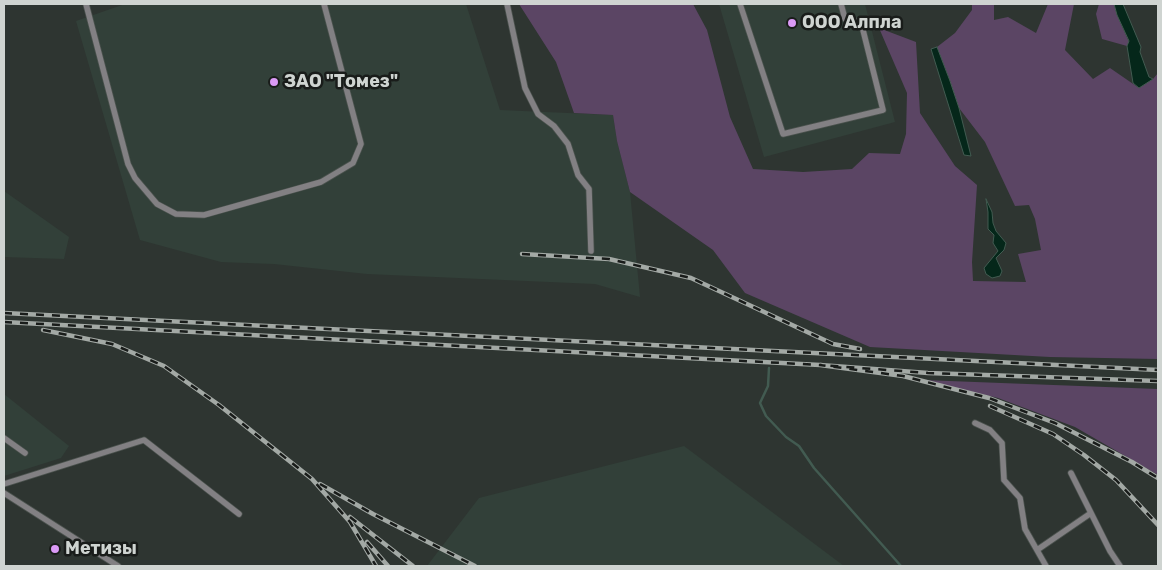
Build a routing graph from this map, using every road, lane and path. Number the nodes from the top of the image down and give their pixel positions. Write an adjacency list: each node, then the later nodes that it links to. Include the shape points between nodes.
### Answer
1 (86, 4): 2 (lane, via 128,164 135,178 156,204 176,214 204,216 321,182 353,163 362,144)
2 (324, 4)
3 (507, 4): 6 (lane, via 525,88 538,114 554,126 568,144 578,175 589,189)
4 (740, 4): 5 (lane, via 783,134 882,110 861,22 845,19)
5 (841, 4)
6 (591, 251)
7 (975, 423): 15 (lane, via 990,430 1002,443 1004,480 1020,498 1025,529)
8 (4, 438): 9 (lane)
9 (25, 453)
10 (1071, 474): 13 (lane)
11 (4, 484): 14 (lane, via 144,440)
12 (4, 493): 16 (lane)
13 (1091, 513): 15 (lane); 18 (lane)
14 (239, 514)
15 (1037, 550): 17 (lane)
16 (118, 566)
17 (1046, 566)
18 (1120, 566)

